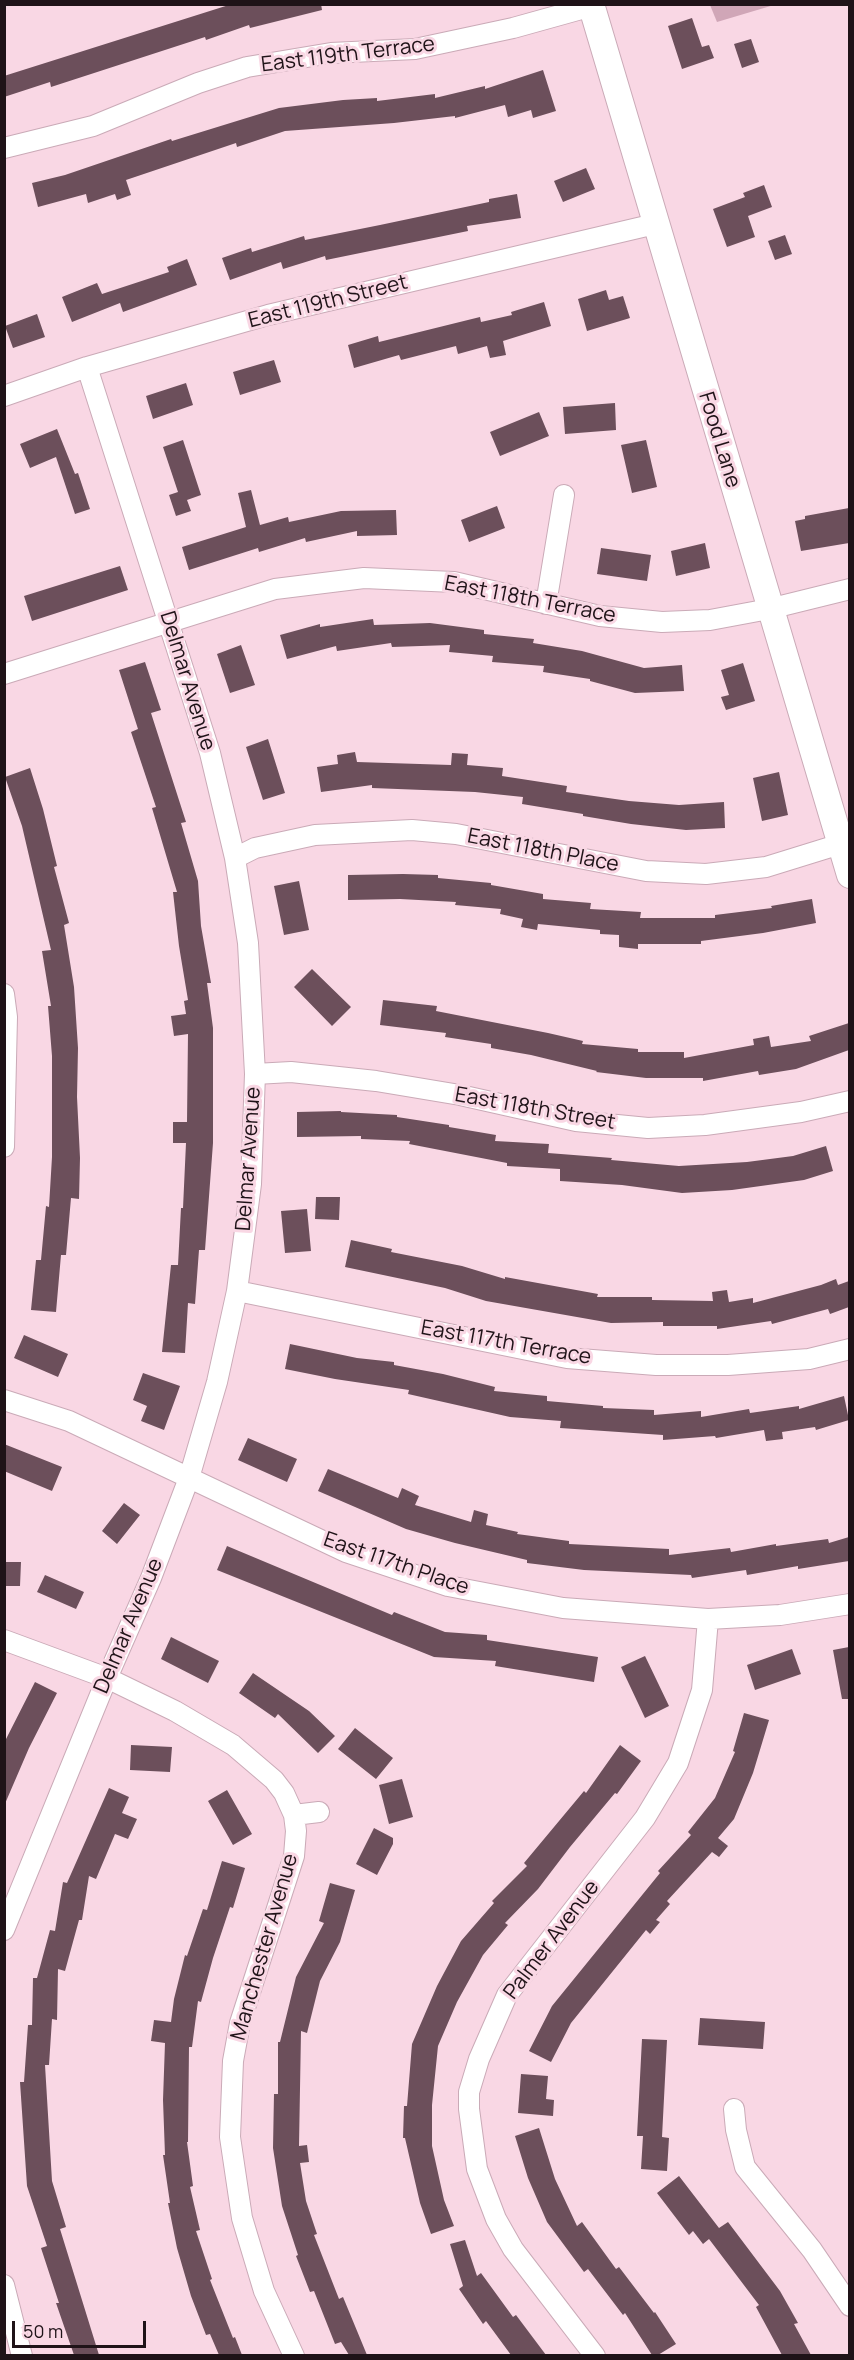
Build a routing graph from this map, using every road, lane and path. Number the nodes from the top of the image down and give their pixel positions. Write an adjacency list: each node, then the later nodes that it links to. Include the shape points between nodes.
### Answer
1 (591, 5): 2 (street, East 119th Terrace, via 513,28 415,49 331,53 248,68 198,83 93,126); 3 (street, Food Lane)
2 (4, 148)
3 (655, 224): 4 (street, East 119th Street, via 268,315); 9 (street, Food Lane)
4 (87, 368): 5 (street, East 119th Street); 10 (street, Delmar Avenue)
5 (4, 396)
6 (564, 495): 8 (street)
7 (849, 589): 9 (street, East 118th Terrace)
8 (546, 604): 9 (street, East 118th Terrace, via 600,616 662,622 710,620); 10 (street, East 118th Terrace, via 453,582 364,578 275,589)
9 (769, 609): 12 (street, Food Lane)
10 (169, 621): 11 (street, East 118th Terrace); 13 (street, Delmar Avenue, via 210,753)
11 (4, 674)
12 (845, 842): 13 (street, East 118th Place, via 766,867 706,874 646,871 456,834 412,830 315,835 255,848); 14 (street, Food Lane)
13 (234, 858): 16 (street, Delmar Avenue, via 248,943)
14 (849, 875)
15 (4, 994): 18 (street)
16 (255, 1074): 17 (street, East 118th Street, via 291,1072 375,1081 576,1121 648,1128 705,1125); 20 (street, Delmar Avenue, via 251,1184)
17 (849, 1101)
18 (5, 1125): 19 (street)
19 (4, 1147)
20 (237, 1291): 21 (street, East 117th Terrace, via 567,1358 656,1365 728,1365 808,1359); 23 (street, Delmar Avenue)
21 (849, 1349)
22 (4, 1400): 23 (street, East 117th Place, via 69,1421)
23 (189, 1479): 25 (street, East 117th Place, via 346,1552 448,1586 563,1608); 27 (street, Delmar Avenue, via 152,1578)
24 (849, 1604): 25 (street, East 117th Place, via 780,1615)
25 (708, 1618): 36 (street, Palmer Avenue, via 702,1690 678,1762 645,1818 507,1995 478,2059 470,2092 477,2169 496,2218 513,2248)
26 (4, 1640): 27 (street, Manchester Avenue)
27 (107, 1678): 29 (street, Manchester Avenue, via 233,1745 274,1780); 30 (street, Delmar Avenue)
28 (319, 1812): 29 (street)
29 (294, 1815): 35 (street, Manchester Avenue, via 294,1856 240,2023 233,2061 230,2137 242,2218 264,2291)
30 (4, 1930)
31 (734, 2109): 33 (street, via 745,2167 812,2250)
32 (4, 2285): 34 (street)
33 (849, 2306)
34 (22, 2355)
35 (294, 2355)
36 (595, 2355)

